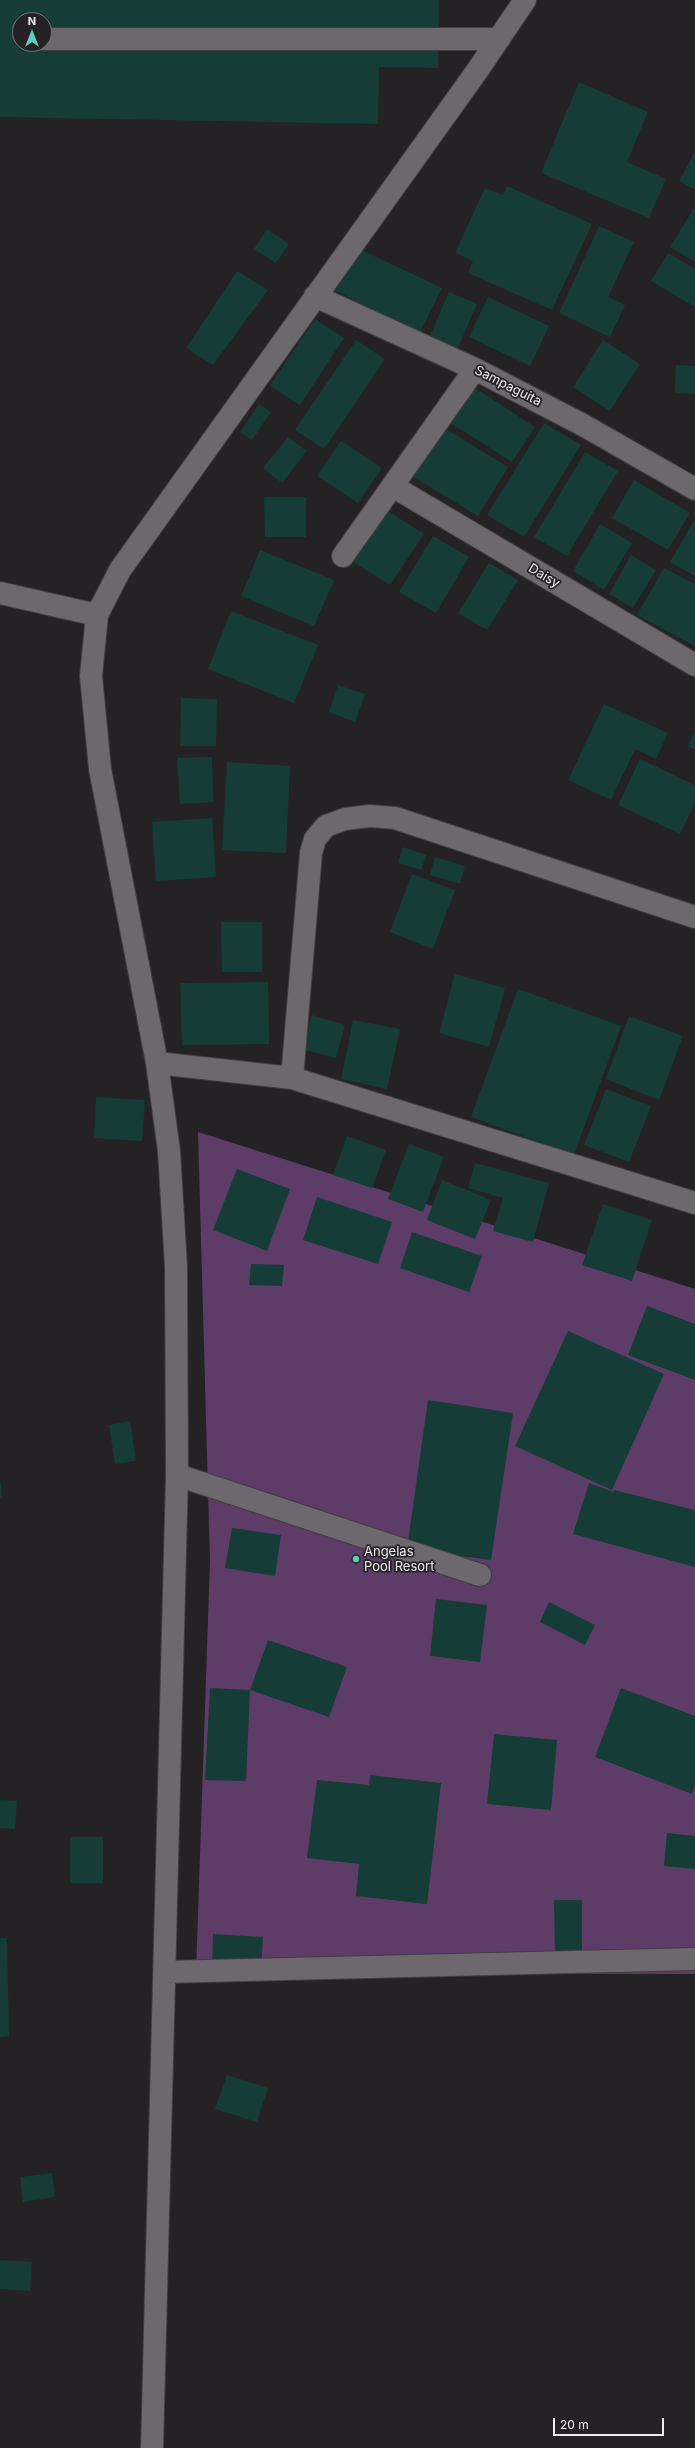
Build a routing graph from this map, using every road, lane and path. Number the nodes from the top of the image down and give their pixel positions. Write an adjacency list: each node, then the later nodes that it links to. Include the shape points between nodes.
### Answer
1 (525, 0): 3 (street)
2 (52, 38): 3 (street)
3 (499, 38): 4 (street)
4 (315, 296): 5 (street, Sampaguita); 10 (street, via 120,570)
5 (475, 369): 6 (street); 7 (street, Sampaguita, via 583,425)
6 (394, 487): 8 (street); 11 (street, Daisy)
7 (695, 489)
8 (344, 556)
9 (0, 593): 10 (street)
10 (97, 615): 13 (street, via 91,676 100,769)
11 (695, 665)
12 (695, 917): 14 (street, via 395,818 370,816 345,819 326,826 315,839 310,853)
13 (157, 1063): 14 (street); 16 (street, via 169,1151 176,1267)
14 (292, 1078): 15 (street)
15 (695, 1203)
16 (177, 1475): 17 (street); 19 (street)
17 (480, 1575)
18 (695, 1959): 19 (street)
19 (165, 1972): 20 (street)
20 (152, 2448)

